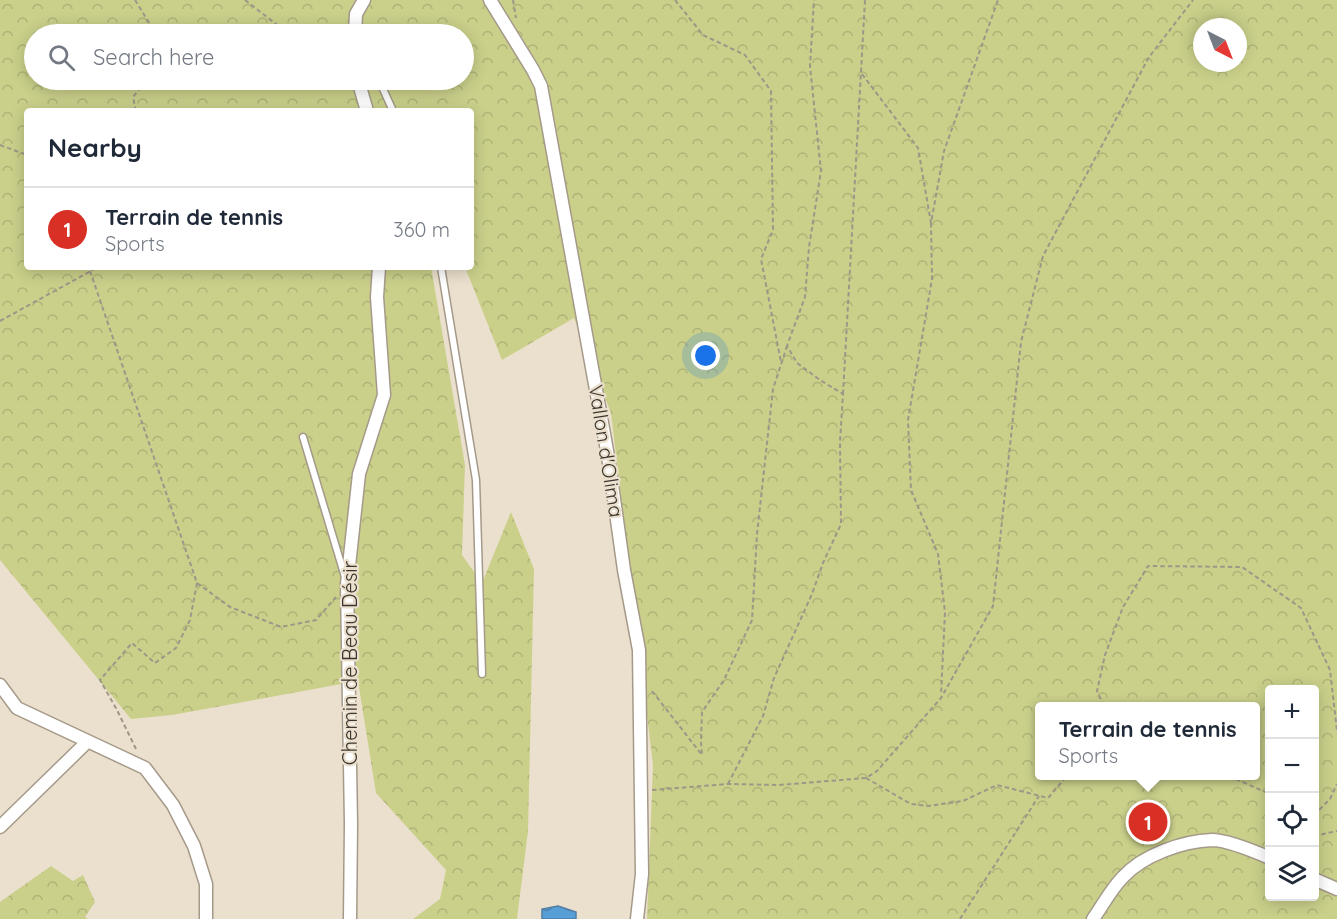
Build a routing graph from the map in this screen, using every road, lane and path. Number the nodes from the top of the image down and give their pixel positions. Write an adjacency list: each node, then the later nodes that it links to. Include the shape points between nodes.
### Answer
1 (135, 0): 10 (path)
2 (245, 0): 11 (path)
3 (363, 0): 12 (street)
4 (490, 0): 34 (street, Vallon d'Olima, via 541,86 608,456 639,650)
5 (675, 0): 28 (path, via 703,35 745,56 771,91 773,230 761,259)
6 (814, 0): 27 (path, via 810,66 821,171 805,297)
7 (865, 0): 13 (path)
8 (998, 0): 22 (path, via 944,151)
9 (1193, 0): 36 (path, via 1149,57 1043,256 1021,342 993,606)
10 (150, 24)
11 (276, 24)
12 (356, 24)
13 (862, 74): 22 (path, via 918,148); 29 (path)
14 (139, 90): 17 (path, via 133,97)
15 (361, 90): 18 (street)
16 (384, 90): 19 (lane)
17 (135, 108)
18 (366, 108)
19 (392, 108)
20 (0, 145): 21 (path)
21 (24, 154)
22 (931, 223): 36 (path, via 932,279 908,420 911,490 938,554 945,612)
23 (379, 270): 32 (street, Chemin de Beau Désir, via 384,395 358,474)
24 (441, 270): 33 (lane, via 476,480)
25 (90, 271): 26 (path); 31 (path)
26 (0, 321)
27 (787, 346): 28 (path); 29 (path, via 797,363)
28 (781, 362): 34 (path, via 771,400 752,620 724,680 702,712 702,755)
29 (843, 394): 44 (path, via 841,524 774,678 763,716)
30 (303, 436): 32 (lane)
31 (197, 583): 32 (path, via 230,607 281,627 316,620); 40 (path, via 190,620 176,648 155,663 132,643 100,680)
32 (347, 584): 57 (street, Chemin de Beau Désir)
33 (482, 674)
34 (639, 675): 46 (street, Vallon d'Olima)
35 (0, 685): 39 (street, via 17,708)
36 (940, 698): 41 (path, via 877,771)
37 (1102, 702): 38 (path, via 1097,691 1105,656 1123,607 1148,566 1242,567 1301,608 1330,670)
38 (1337, 730)
39 (87, 742): 50 (street); 56 (street, via 145,768 173,805 194,846 206,884)
40 (136, 749)
41 (866, 778): 44 (path, via 779,785); 48 (path, via 911,804 928,806 963,801 997,785)
42 (1064, 780): 48 (path, via 1048,798)
43 (1237, 780): 47 (path)
44 (728, 784): 46 (path)
45 (1337, 784): 49 (path)
46 (640, 790): 58 (street, Vallon d'Olima, via 642,874)
47 (1267, 793)
48 (1039, 796): 59 (path)
49 (1319, 810)
50 (0, 827)
51 (1337, 831): 52 (path)
52 (1319, 835)
53 (1265, 856): 60 (street, via 1214,840 1173,847 1149,857 1123,876)
54 (1319, 881): 55 (street)
55 (1337, 889)
56 (206, 919)
57 (350, 919)
58 (637, 919)
59 (960, 919)
60 (1094, 919)

